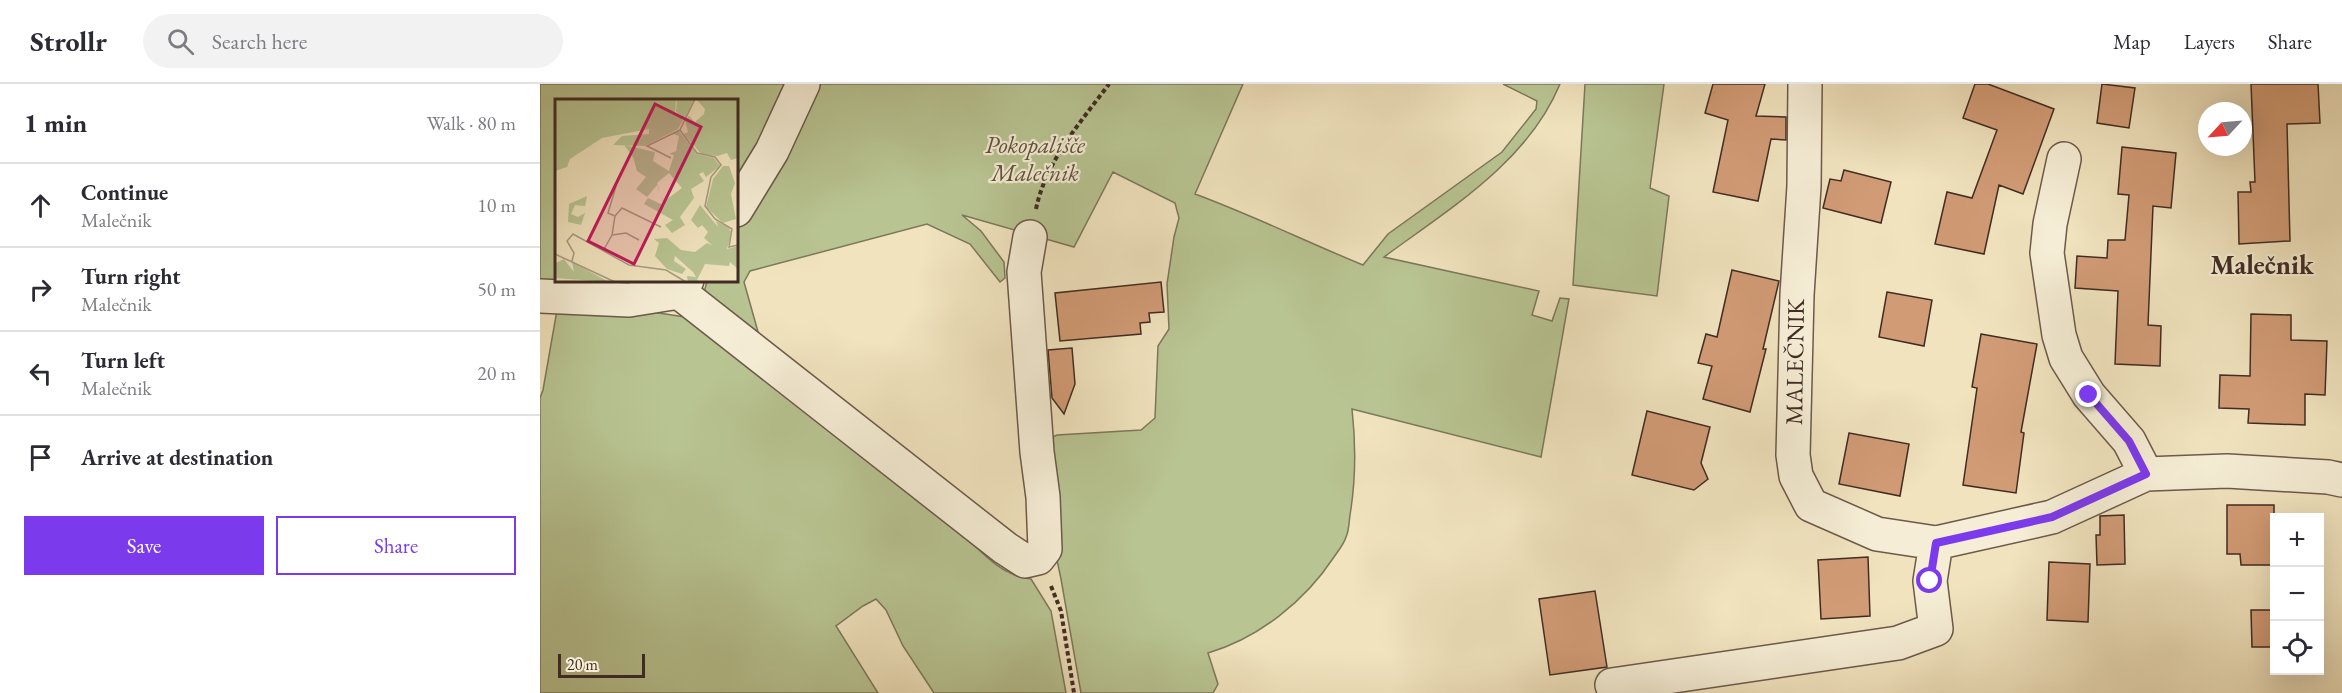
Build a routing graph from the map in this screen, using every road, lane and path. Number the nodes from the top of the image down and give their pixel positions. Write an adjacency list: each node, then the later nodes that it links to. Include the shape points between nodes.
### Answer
1 (803, 84): 5 (street, via 772,151)
2 (1108, 84): 6 (path, via 1058,153 1038,195)
3 (1805, 84): 11 (street, MALEČNIK, via 1804,186 1796,306 1796,476 1811,505 1828,514 1877,534)
4 (2064, 159): 9 (street, via 2047,253 2059,335 2072,368 2089,395 2129,441)
5 (738, 207)
6 (1030, 237): 12 (street, via 1024,272 1043,497 1044,549)
7 (683, 286): 8 (street, via 629,300); 12 (street, via 1005,548 1025,561)
8 (540, 296)
9 (2146, 474): 10 (street, MALEČNIK, via 2227,471); 11 (street, MALEČNIK, via 2052,517)
10 (2342, 480)
11 (1936, 543): 13 (street, via 1930,581 1936,629 1898,643)
12 (1038, 558): 14 (path, via 1061,611)
13 (1612, 685)
14 (1074, 693)

